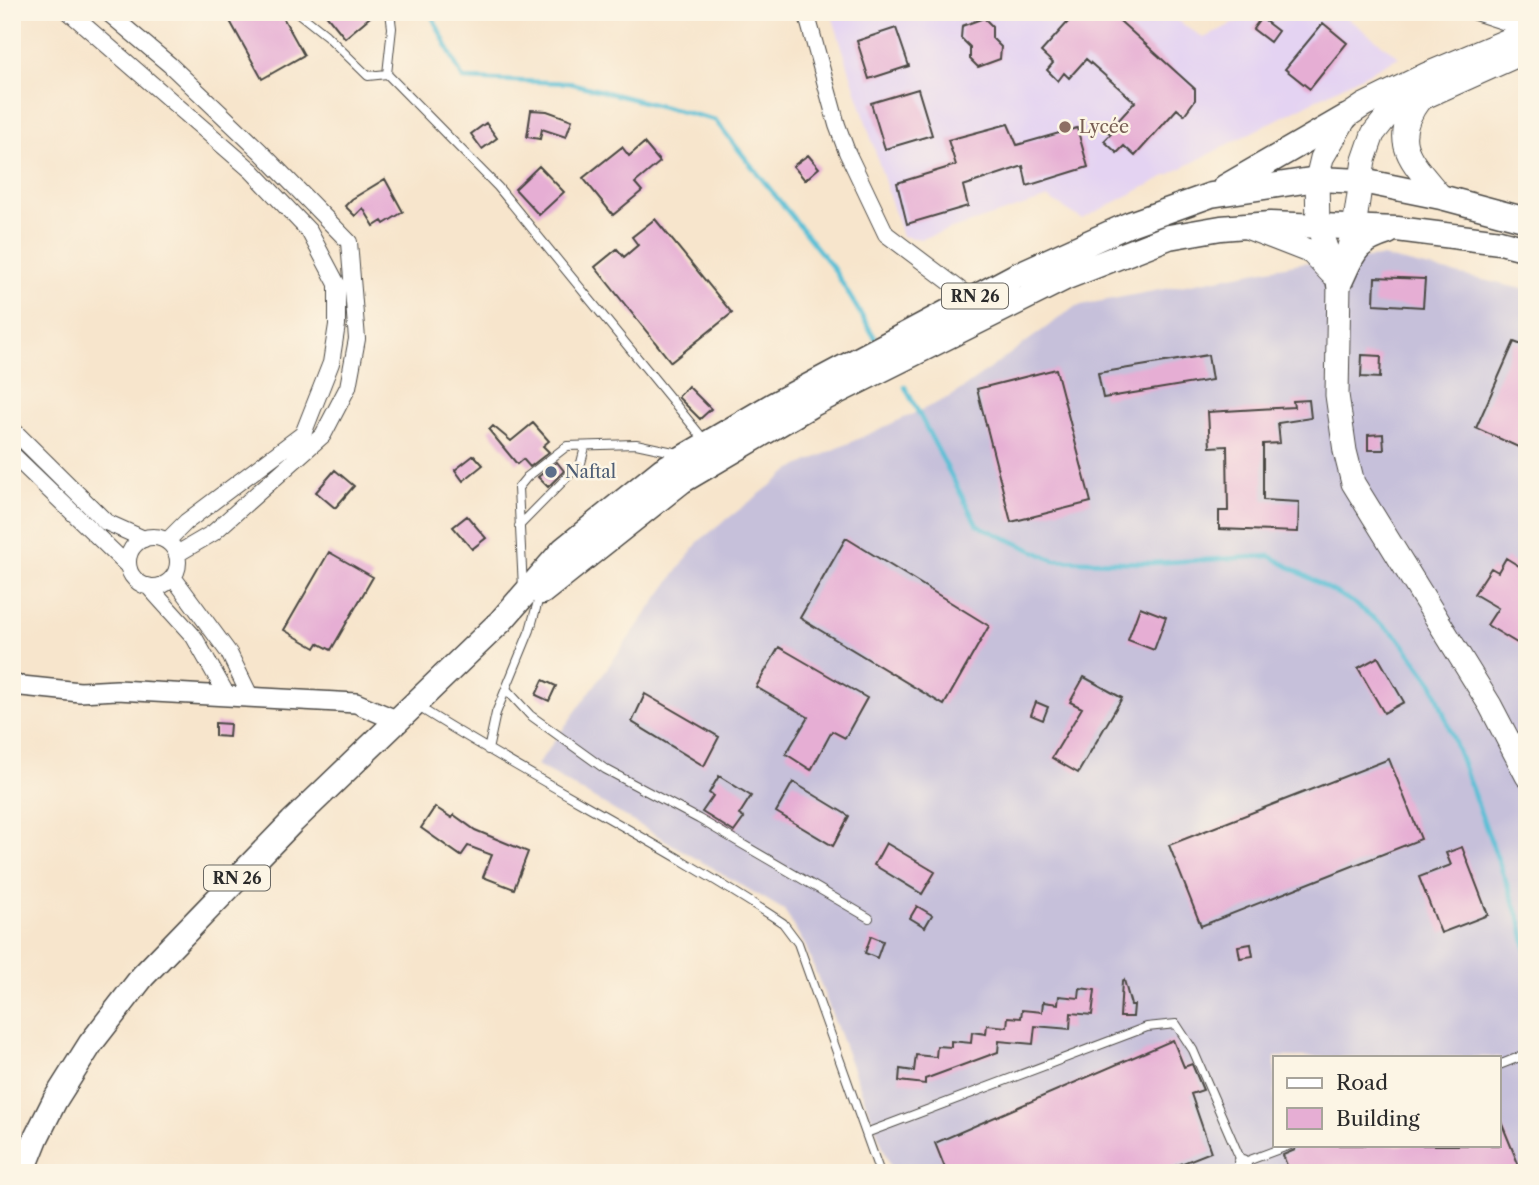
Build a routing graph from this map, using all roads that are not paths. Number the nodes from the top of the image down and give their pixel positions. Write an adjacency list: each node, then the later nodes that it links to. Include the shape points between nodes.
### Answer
1 (69, 12): 30 (street, via 252,171 309,231 337,284 331,363 303,434 186,522)
2 (107, 12): 30 (street, via 261,151 349,242 357,339 348,387 323,435 213,533)
3 (298, 12): 9 (lane, via 368,76)
4 (390, 12): 9 (lane)
5 (806, 12): 23 (street, via 837,125 886,234)
6 (1475, 12): 7 (street)
7 (1527, 30): 11 (main road, via 1427,74)
8 (1527, 51): 10 (main road)
9 (387, 74): 26 (lane, via 498,187)
10 (1425, 97): 13 (main road, via 1392,110 1381,122 1364,160); 15 (main road, via 1408,115 1404,142 1407,156)
11 (1346, 117): 12 (main road, via 1322,158); 14 (main road)
12 (1317, 179): 13 (main road, RN 26); 14 (main road, RN 26); 18 (main road)
13 (1362, 181): 15 (main road, RN 26); 19 (main road)
14 (1211, 195): 23 (main road, RN 26, via 1076,246)
15 (1441, 197): 16 (main road, RN 26)
16 (1527, 220)
17 (1244, 226): 18 (main road, RN 26); 22 (main road, via 1311,251); 34 (main road, RN 26, via 1169,237 1067,277 813,404 682,481)
18 (1318, 226): 19 (main road, RN 26); 22 (main road)
19 (1354, 228): 20 (main road, RN 26); 22 (main road)
20 (1397, 229): 21 (main road, RN 26); 22 (main road, via 1368,238 1357,247)
21 (1527, 249)
22 (1339, 284): 41 (main road, via 1338,395 1353,483 1490,705)
23 (971, 298): 26 (main road, RN 26)
24 (12, 429): 29 (street, via 106,522)
25 (586, 447): 26 (lane, via 636,444); 28 (lane, via 580,463); 28 (lane, via 567,446 527,477 518,488)
26 (698, 450): 34 (main road, RN 26, via 662,470 564,549)
27 (12, 454): 31 (street)
28 (519, 526): 34 (lane)
29 (144, 539): 30 (street, via 160,538); 31 (street, via 132,549)
30 (172, 548): 32 (street, via 178,562)
31 (128, 566): 33 (street, via 136,580)
32 (173, 577): 33 (street, via 160,586); 38 (street, via 229,653)
33 (148, 586): 37 (street, via 194,637)
34 (532, 595): 36 (lane, via 530,630); 39 (main road, RN 26)
35 (12, 685): 37 (street)
36 (506, 689): 40 (lane); 42 (lane, via 530,715 605,769)
37 (228, 697): 38 (street)
38 (251, 698): 39 (street, via 356,703)
39 (406, 713): 40 (lane); 48 (main road, RN 26, via 143,976 91,1043 55,1100)
40 (488, 750): 45 (lane, via 783,923 798,943)
41 (1526, 775)
42 (869, 918)
43 (1527, 1054): 44 (lane)
44 (1500, 1065)
45 (866, 1133): 47 (lane, via 1147,1027 1176,1024 1193,1050); 49 (lane)
46 (1288, 1146): 47 (lane)
47 (1243, 1168)
48 (22, 1173)
49 (880, 1173)

